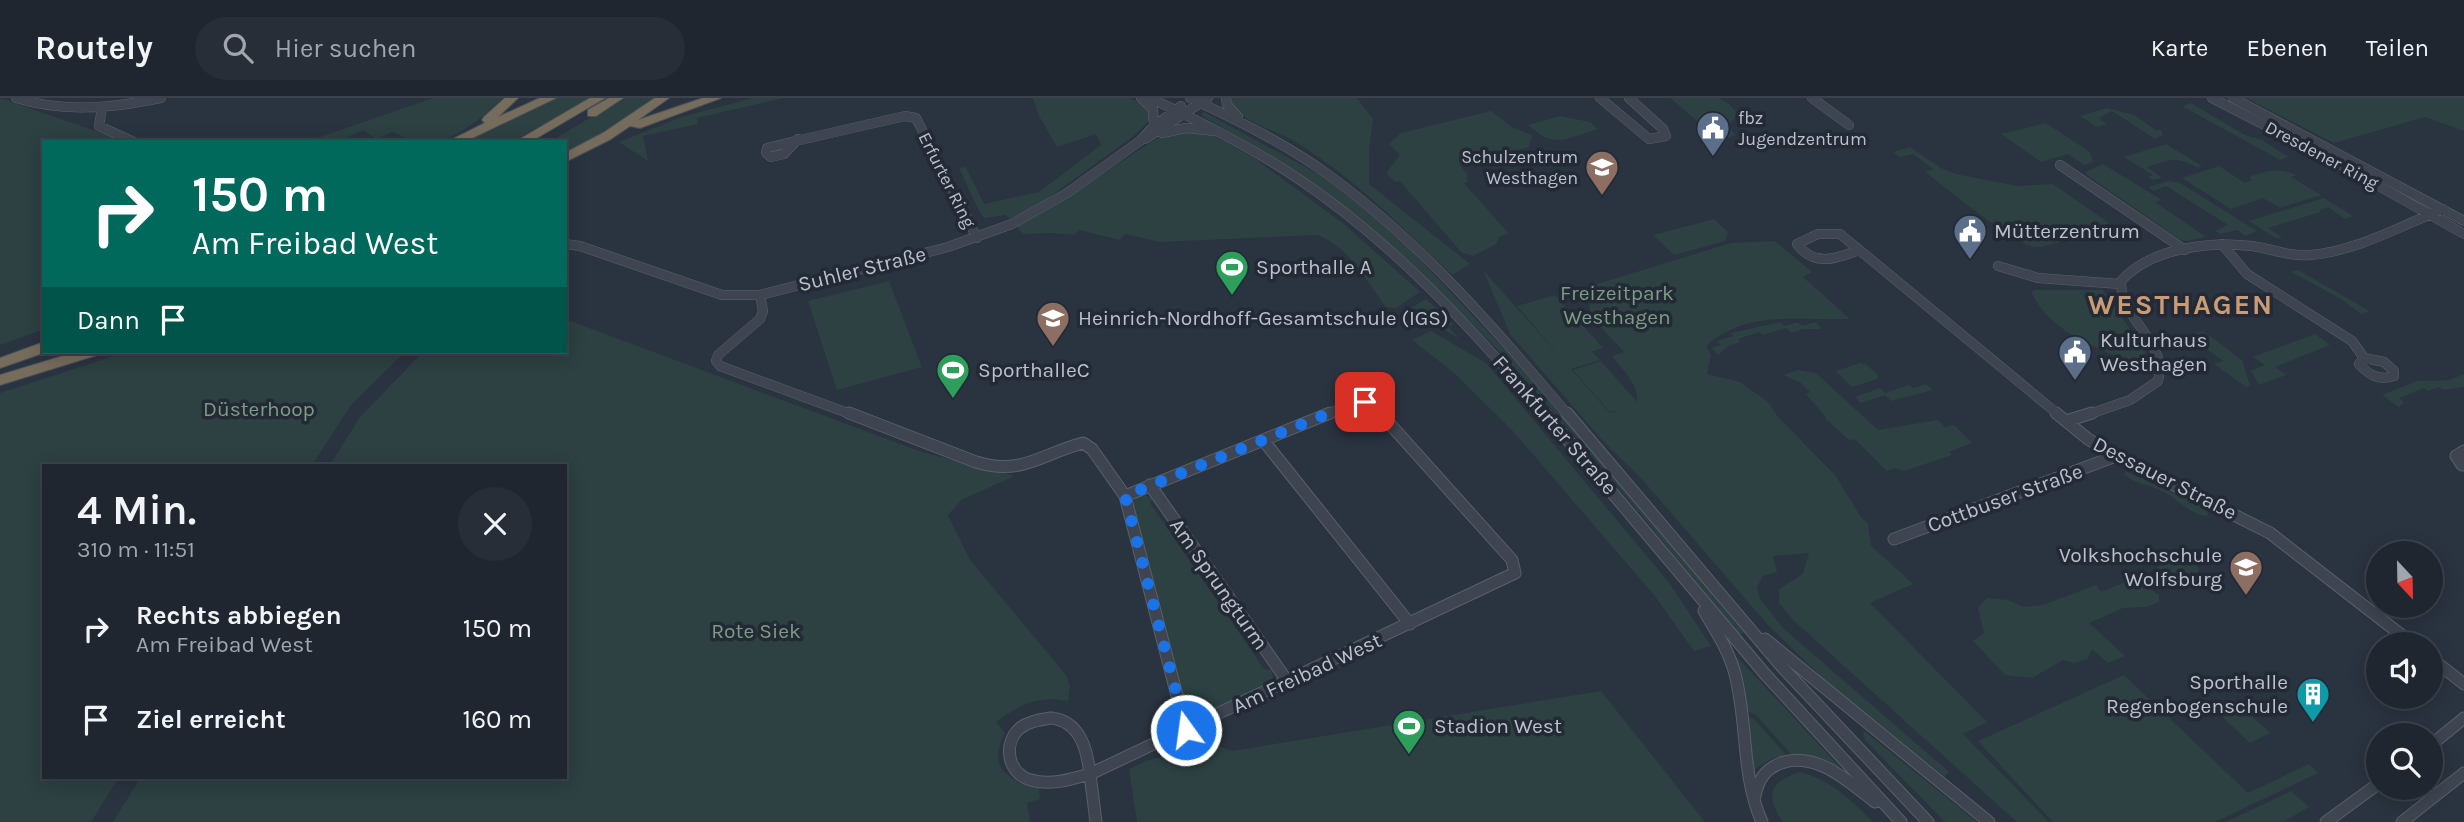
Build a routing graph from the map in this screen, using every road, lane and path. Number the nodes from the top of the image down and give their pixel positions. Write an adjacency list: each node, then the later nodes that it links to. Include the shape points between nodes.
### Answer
1 (16, 98): 19 (street, via 49,108)
2 (162, 98): 19 (street)
3 (512, 98): 29 (highway, via 498,113)
4 (550, 98): 30 (highway)
5 (599, 98): 31 (highway)
6 (617, 98): 32 (highway)
7 (663, 98): 26 (highway)
8 (715, 98): 26 (highway)
9 (1141, 98): 24 (street, via 1153,109)
10 (1150, 98): 20 (street, Frankfurter Straße)
11 (1191, 98): 18 (street, Frankfurter Straße); 20 (street, Suhler Straße)
12 (1226, 98): 22 (street)
13 (1600, 98): 14 (street, via 1649,139 1665,136)
14 (1629, 98)
15 (1812, 98): 23 (street)
16 (2212, 98): 38 (street, Dresdener Ring)
17 (2233, 98): 37 (street, Dresdener Ring)
18 (1205, 100): 21 (street, Suhler Straße); 22 (street, Frankfurter Straße)
19 (102, 108): 28 (street, via 99,126)
20 (1177, 109): 21 (street, Frankfurter Straße); 24 (street, Suhler Straße)
21 (1186, 113): 25 (street, Frankfurter Straße); 27 (street, Suhler Straße)
22 (1245, 124): 64 (street, Frankfurter Straße, via 1355,195 1445,276)
23 (1849, 125)
24 (1153, 126): 33 (street, Suhler Straße)
25 (1226, 133): 27 (street, via 1186,128); 63 (street, Frankfurter Straße, via 1322,195 1429,286 1510,372)
26 (607, 136): 35 (highway)
27 (1153, 136): 33 (street, Suhler Straße)
28 (130, 140)
29 (455, 140)
30 (456, 140)
31 (525, 140)
32 (544, 140)
33 (1140, 141): 41 (street, Suhler Straße, via 1045,207)
34 (772, 145): 41 (street, Erfurter Ring, via 766,153 771,157 789,151 798,139 905,116 916,118)
35 (567, 157)
36 (2060, 164): 45 (street)
37 (2443, 209): 38 (street); 39 (street, Dresdener Ring)
38 (2430, 214): 40 (street, Dresdener Ring); 43 (street, via 2317,254)
39 (2464, 221)
40 (2464, 233)
41 (977, 238): 48 (street, Suhler Straße)
42 (567, 244): 48 (street, Suhler Straße, via 722,295)
43 (2222, 244): 45 (street); 52 (street, via 2247,274 2352,341)
44 (1860, 250): 44 (street, Dessauer Straße, via 1824,261 1808,257 1797,244 1834,232); 55 (street, Dessauer Straße)
45 (2185, 250): 47 (street, via 2133,268)
46 (1998, 266): 47 (street, via 2038,278)
47 (2120, 284): 55 (street, via 2123,302 2162,364 2158,382 2145,393)
48 (760, 295): 61 (street, via 760,319 718,355 720,366 980,464 1018,466 1083,443)
49 (42, 348): 53 (highway)
50 (58, 354): 54 (highway)
51 (85, 354): 54 (highway)
52 (2364, 358)
53 (0, 363)
54 (0, 378)
55 (2066, 421): 58 (street, Dessauer Straße)
56 (1263, 440): 60 (street, Am Freibad West); 65 (street, Am Freibad West); 65 (street, Am Freibad West, via 1354,403 1374,406 1512,560 1514,573)
57 (2464, 451): 59 (street, via 2456,456)
58 (2116, 456): 62 (street, Cottbuser Straße); 66 (street, Dessauer Straße, via 2270,533)
59 (2462, 465)
60 (1150, 485): 61 (street, Am Freibad West); 68 (street, Am Sprungturm)
61 (1125, 496): 71 (street)
62 (1894, 539)
63 (1687, 582): 76 (street, via 1733,666); 77 (street, Frankfurter Straße, via 1806,721)
64 (1736, 614): 80 (street, Frankfurter Straße); 81 (street)
65 (1410, 624): 68 (street, Am Freibad West)
66 (2398, 632)
67 (2443, 667): 69 (street)
68 (1288, 682): 71 (street, Am Freibad West)
69 (2464, 684)
70 (2464, 718): 72 (street)
71 (1186, 730): 74 (street, Am Freibad West)
72 (2443, 736)
73 (2464, 773): 83 (street)
74 (1090, 775): 74 (street, via 1080,736 1070,723 1039,718 1011,737 1008,752 1017,774 1050,783); 78 (street)
75 (2366, 794): 82 (street)
76 (1754, 802): 77 (street, via 1764,772 1779,763 1804,760 1833,771); 79 (street)
77 (1900, 821)
78 (1096, 822)
79 (1762, 822)
80 (1928, 822)
81 (1989, 822)
82 (2326, 822)
83 (2402, 822)

